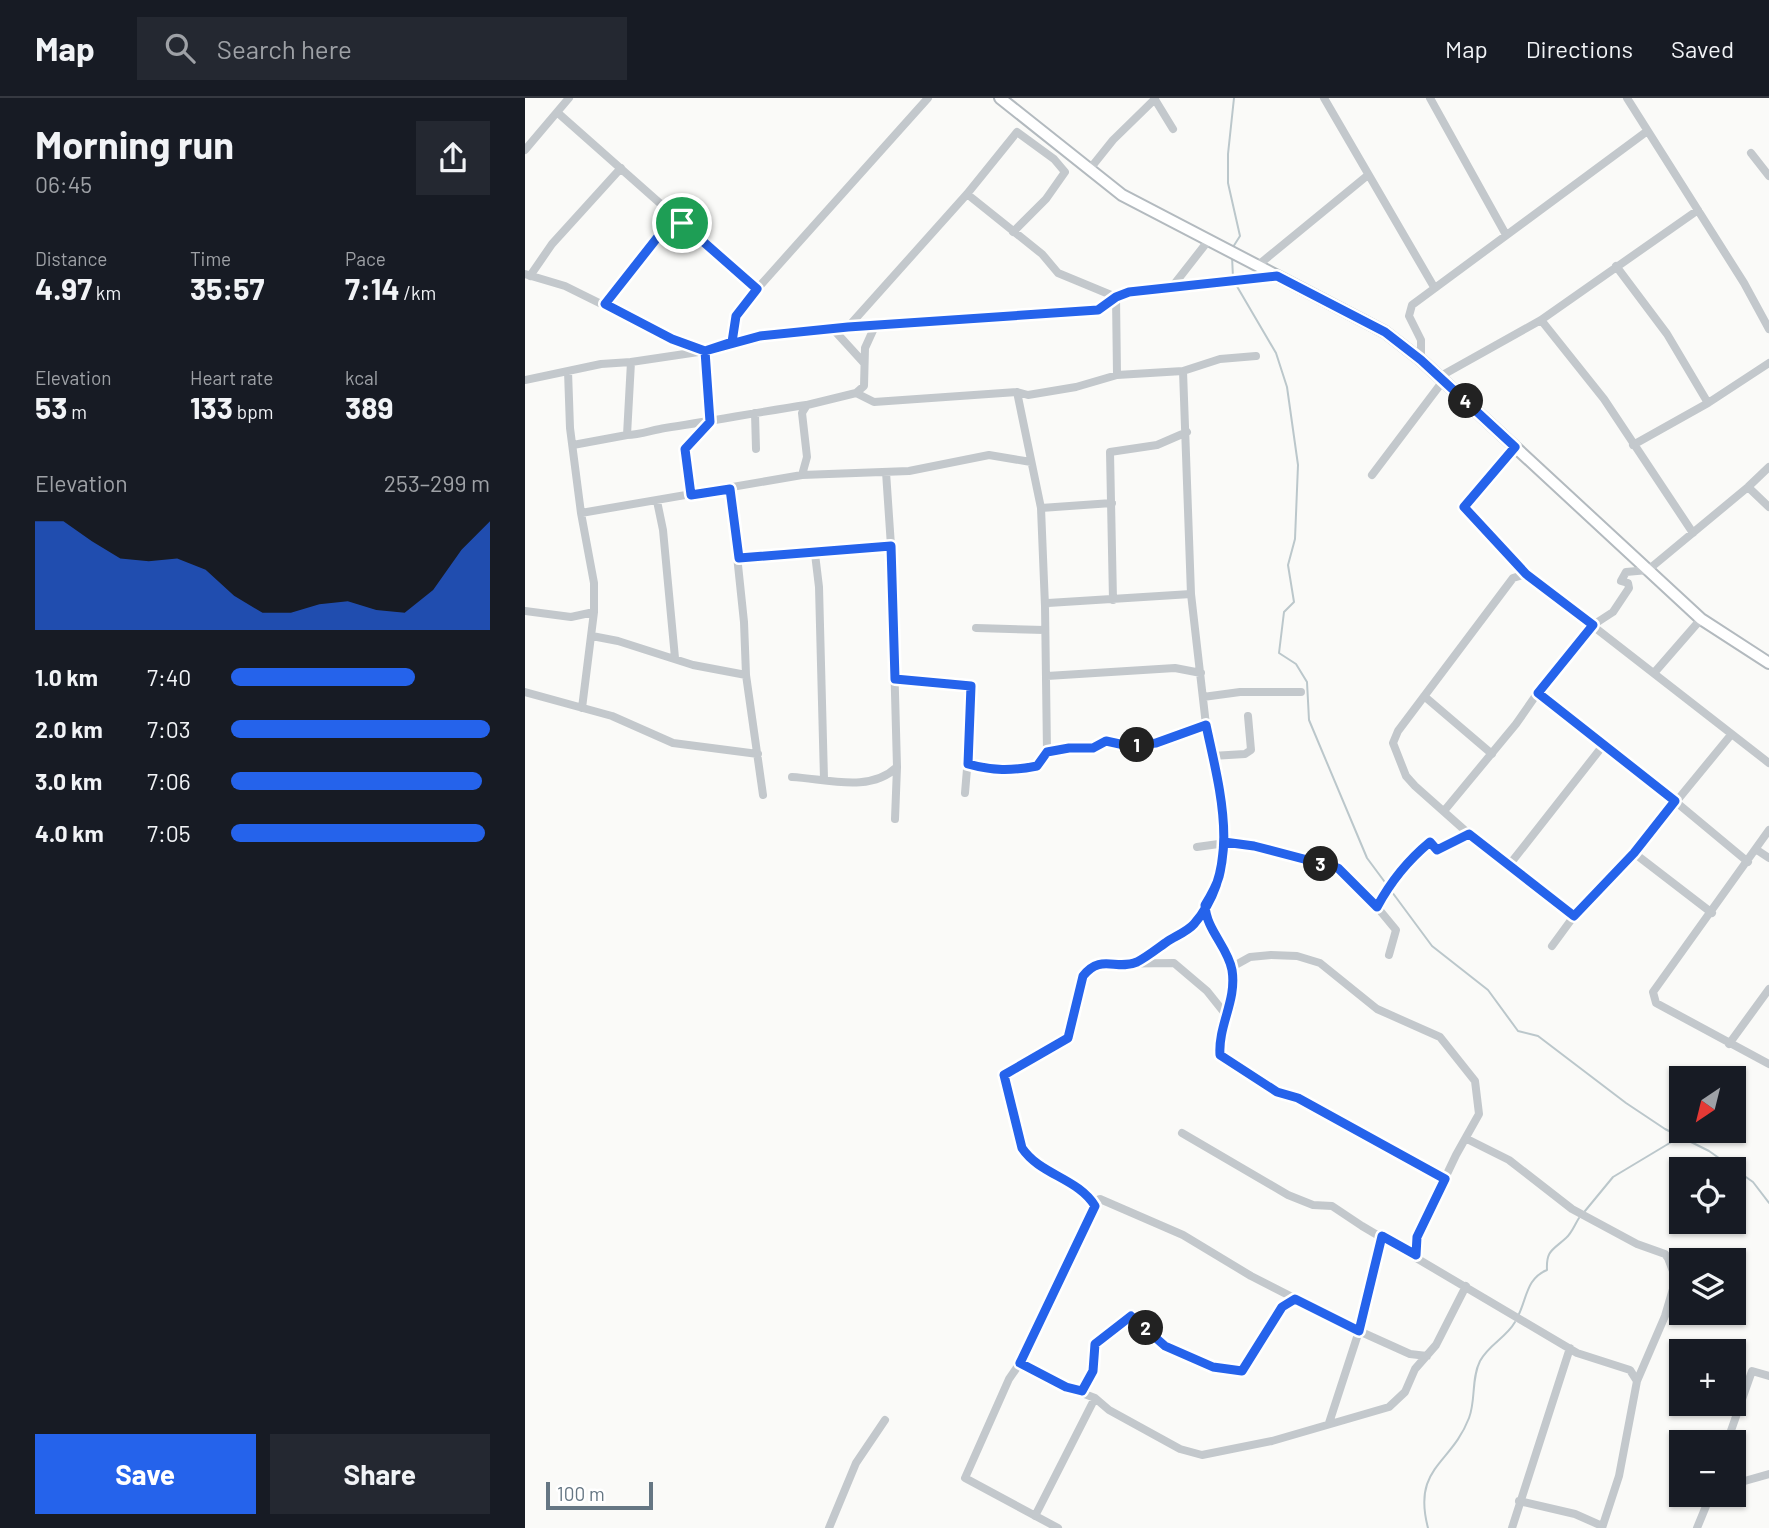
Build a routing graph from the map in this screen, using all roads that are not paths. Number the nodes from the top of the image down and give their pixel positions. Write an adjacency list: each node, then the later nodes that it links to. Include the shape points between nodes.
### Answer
1 (569, 98): 8 (street)
2 (928, 98): 31 (street)
3 (1001, 98): 11 (main road)
4 (1324, 98): 17 (street)
5 (1430, 98): 23 (street)
6 (1627, 98): 10 (street)
7 (1154, 99): 9 (street); 16 (street)
8 (558, 113): 12 (street); 15 (street)
9 (1173, 129)
10 (1646, 131): 20 (street); 23 (street)
11 (1063, 149): 14 (street); 16 (main road)
12 (525, 150)
13 (1751, 153): 18 (street)
14 (1054, 159): 19 (street, via 1017,132); 22 (street, via 1065,172 1063,178)
15 (621, 168): 21 (street); 27 (street)
16 (1089, 170): 24 (main road, via 1122,195)
17 (1368, 174): 25 (street); 30 (street)
18 (1769, 176)
19 (967, 194): 22 (street); 36 (street)
20 (1698, 210): 26 (street); 38 (street)
21 (682, 223): 31 (street); 33 (street, via 668,224)
22 (1013, 232): 32 (street, via 1058,273)
23 (1506, 233): 30 (street)
24 (1208, 242): 25 (main road); 29 (street)
25 (1257, 266): 28 (main road)
26 (1616, 266): 34 (street); 53 (street, via 1667,334)
27 (528, 275): 33 (street)
28 (1277, 276): 29 (street); 42 (main road, via 1366,319)
29 (1172, 287): 32 (street)
30 (1434, 287): 42 (street, via 1409,310 1421,340)
31 (757, 289): 39 (street, via 736,316)
32 (1116, 297): 35 (street, via 1098,310); 48 (street)
33 (605, 304): 40 (street)
34 (1541, 320): 49 (street); 60 (street, via 1596,388)
35 (876, 326): 36 (street); 44 (street, via 865,348)
36 (848, 327): 37 (street)
37 (833, 329): 39 (street); 44 (street)
38 (1769, 330)
39 (732, 342): 40 (street)
40 (705, 351): 43 (street); 56 (street)
41 (1256, 356): 47 (street, via 1220,359)
42 (1421, 360): 49 (main road)
43 (631, 362): 46 (street); 58 (street)
44 (864, 363): 51 (street)
45 (1769, 363): 53 (street)
46 (568, 371): 50 (street); 59 (street)
47 (1183, 371): 48 (street); 57 (street)
48 (1117, 375): 52 (street, via 1076,387 1028,395)
49 (1441, 379): 61 (main road); 67 (street)
50 (525, 380)
51 (861, 391): 52 (street, via 874,402); 54 (street)
52 (1017, 392): 63 (street)
53 (1708, 403): 60 (street)
54 (807, 405): 55 (street); 66 (street, via 802,414 807,457)
55 (755, 412): 56 (street); 62 (street)
56 (710, 422): 58 (street); 70 (street, via 685,449)
57 (1187, 432): 72 (street, via 1157,445 1110,452); 82 (street)
58 (627, 435): 59 (street)
59 (573, 444): 75 (street)
60 (1633, 445): 76 (street)
61 (1515, 447): 80 (main road); 81 (street, via 1464,507)
62 (755, 449)
63 (1031, 462): 65 (street, via 978,455 924,469); 74 (street)
64 (1769, 467): 68 (street)
65 (886, 472): 66 (street); 77 (street)
66 (801, 475): 69 (street)
67 (1372, 475)
68 (1748, 487): 73 (street); 76 (street)
69 (730, 489): 70 (street); 79 (street)
70 (691, 495): 71 (street)
71 (657, 501): 75 (street); 92 (street)
72 (1112, 503): 74 (street); 83 (street)
73 (1769, 507)
74 (1041, 508): 84 (street)
75 (581, 513): 86 (street, via 594,583)
76 (1693, 533): 80 (street)
77 (891, 546): 78 (street); 98 (street)
78 (815, 554): 79 (street); 117 (street, via 820,587)
79 (739, 558): 96 (street)
80 (1648, 570): 87 (main road); 88 (street, via 1622,575 1621,581 1628,583 1627,593 1613,612)
81 (1526, 574): 88 (street); 102 (street, via 1514,578)
82 (1191, 594): 83 (street); 94 (street)
83 (1113, 600): 84 (street)
84 (1045, 606): 90 (street)
85 (525, 611): 86 (street, via 571,617)
86 (594, 612): 91 (street)
87 (1702, 619): 93 (main road); 95 (street)
88 (1593, 625): 95 (street); 101 (street)
89 (976, 628): 90 (street)
90 (1044, 630): 97 (street)
91 (592, 636): 92 (street); 104 (street)
92 (675, 657): 96 (street)
93 (1767, 658)
94 (1201, 673): 97 (street, via 1175,668); 103 (street)
95 (1654, 673): 107 (street)
96 (746, 675): 110 (street)
97 (1047, 676): 109 (street)
98 (895, 679): 113 (street, via 971,686); 115 (street)
99 (525, 692): 104 (street)
100 (1301, 692): 103 (street)
101 (1538, 693): 108 (street); 111 (street)
102 (1424, 696): 111 (street); 121 (street, via 1393,743 1406,776)
103 (1203, 697): 106 (street)
104 (582, 708): 110 (street, via 673,743)
105 (1248, 716): 112 (street, via 1251,750)
106 (1206, 725): 109 (street, via 1156,743 1129,746 1106,741 1093,748); 112 (street)
107 (1730, 736): 114 (street); 120 (street)
108 (1605, 743): 120 (street); 131 (street)
109 (1047, 752): 113 (street, via 1037,766 1025,768 994,771)
110 (758, 754): 119 (street)
111 (1492, 754): 121 (street)
112 (1212, 756): 125 (street)
113 (968, 764): 118 (street)
114 (1769, 764)
115 (897, 766): 117 (street, via 887,776 865,783); 122 (street)
116 (792, 777): 117 (street)
117 (824, 779)
118 (965, 793)
119 (764, 795)
120 (1675, 801): 128 (street); 130 (street)
121 (1444, 811): 124 (street)
122 (895, 819)
123 (1769, 830): 127 (street)
124 (1469, 834): 131 (street); 133 (street, via 1437,850 1430,842 1426,845 1404,865)
125 (1224, 842): 126 (street); 132 (street, via 1220,881); 133 (street, via 1338,868)
126 (1196, 847)
127 (1757, 850): 129 (street); 130 (street)
128 (1634, 853): 134 (street); 135 (street)
129 (1769, 858)
130 (1748, 862): 134 (street)
131 (1510, 864): 135 (street)
132 (1205, 905): 138 (street, via 1194,924); 139 (street, via 1209,924)
133 (1377, 907): 137 (street, via 1396,930)
134 (1712, 913): 142 (street, via 1652,997)
135 (1574, 916): 136 (street)
136 (1552, 946)
137 (1389, 956)
138 (1135, 963): 141 (street, via 1174,964 1207,991); 147 (street, via 1090,968 1083,976 1068,1038 1004,1075 1027,1157)
139 (1231, 967): 141 (street, via 1232,1006); 145 (street, via 1250,957 1271,955 1314,960 1377,1009 1440,1037 1478,1086 1479,1114)
140 (1769, 989): 142 (street)
141 (1227, 1016): 146 (street, via 1219,1038 1220,1055 1237,1068)
142 (1729, 1044): 143 (street)
143 (1769, 1064)
144 (1182, 1133): 148 (street, via 1295,1198 1332,1206)
145 (1467, 1139): 146 (street); 157 (street, via 1509,1160 1572,1209 1668,1258 1676,1279)
146 (1445, 1179): 149 (street, via 1417,1237)
147 (1093, 1202): 151 (street, via 1100,1199 1183,1234); 155 (street, via 1094,1210)
148 (1382, 1236): 149 (street); 152 (street)
149 (1416, 1255): 150 (street)
150 (1466, 1286): 153 (street); 154 (street)
151 (1295, 1299): 152 (street); 158 (street, via 1282,1307 1242,1371 1213,1367 1173,1350 1134,1318 1125,1318 1095,1344 1093,1371)
152 (1359, 1331): 154 (street, via 1410,1354); 161 (street)
153 (1570, 1348): 157 (street, via 1630,1370); 165 (street)
154 (1427, 1356): 161 (street, via 1397,1402)
155 (1020, 1363): 158 (street); 167 (street, via 965,1478)
156 (1769, 1376): 162 (street, via 1752,1371)
157 (1637, 1381): 168 (street, via 1619,1476)
158 (1082, 1391): 159 (street)
159 (1095, 1398): 161 (street, via 1180,1449 1202,1455 1272,1441); 167 (street)
160 (885, 1420): 169 (street, via 856,1463)
161 (1329, 1423)
162 (1731, 1430)
163 (1769, 1474): 164 (street)
164 (1746, 1480)
165 (1519, 1501): 168 (street, via 1575,1514); 171 (street)
166 (1706, 1507): 172 (street)
167 (1035, 1516): 170 (street)
168 (1602, 1527)
169 (828, 1528)
170 (1058, 1528)
171 (1512, 1528)
172 (1697, 1528)

